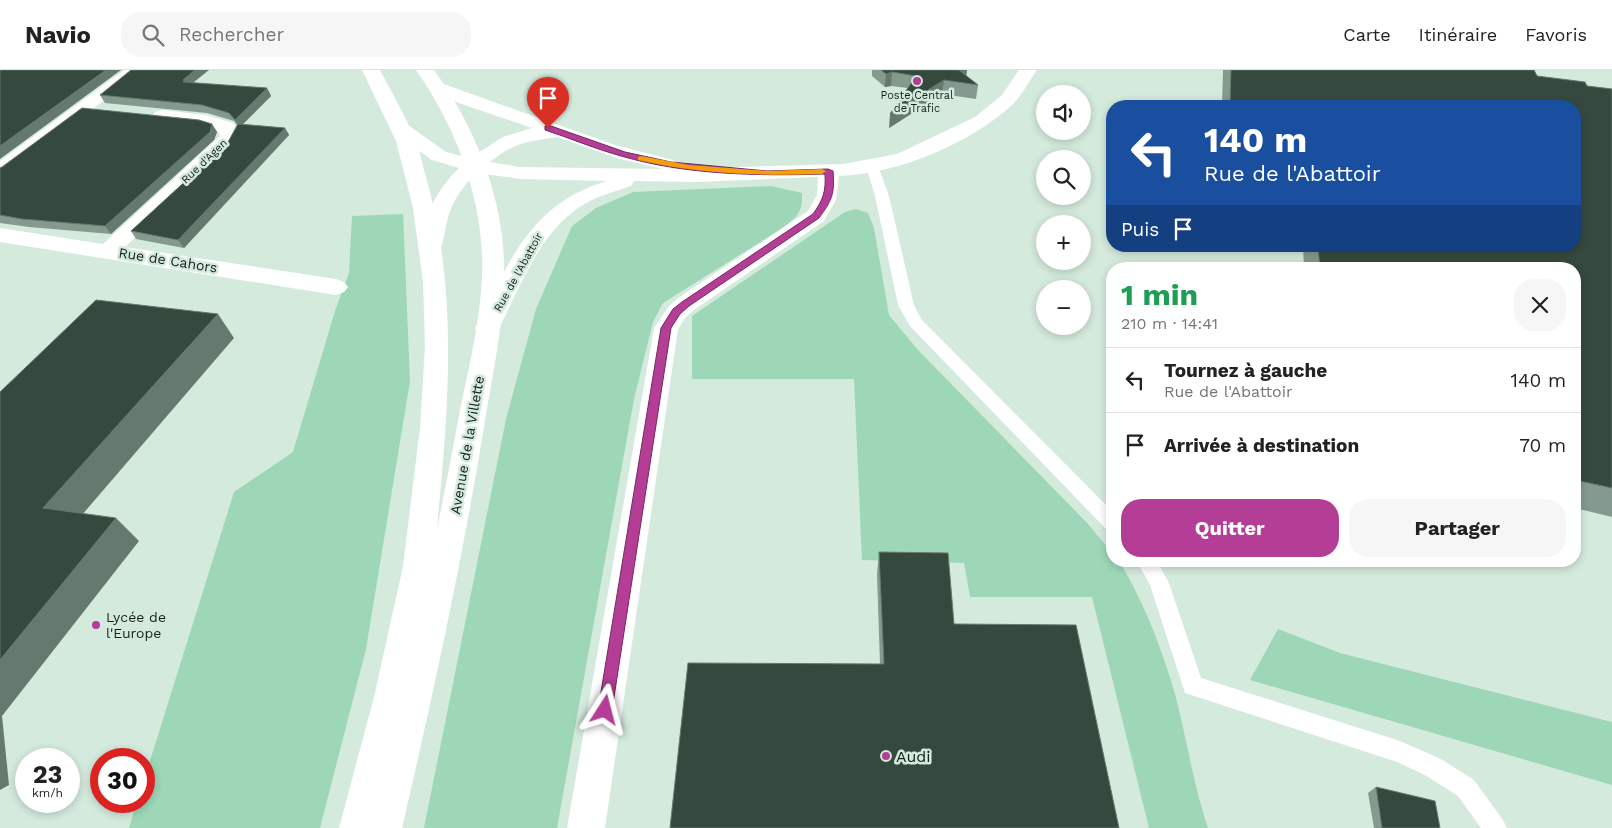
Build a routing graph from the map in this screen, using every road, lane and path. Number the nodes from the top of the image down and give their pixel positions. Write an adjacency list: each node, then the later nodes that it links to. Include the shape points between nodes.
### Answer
1 (135, 70): 5 (street)
2 (370, 70): 8 (street)
3 (1028, 70): 11 (street, Rue de l'Abattoir, via 1008,99 982,121 918,152)
4 (431, 78): 9 (street, Rue de l'Abattoir, via 461,98); 10 (street, Avenue de la Villette, via 449,108)
5 (83, 108): 6 (street); 12 (street)
6 (112, 111)
7 (140, 114): 18 (street, Rue d'Agen, via 214,122 226,127 230,136)
8 (401, 129): 10 (street, Rue de l'Abattoir, via 439,156); 17 (street, via 424,208)
9 (558, 132): 10 (street, Rue de l'Abattoir, via 520,137); 14 (street, Rue de l'Abattoir, via 655,162)
10 (474, 166): 15 (street, Rue de l'Abattoir, via 528,173); 17 (street, Rue de l'Abattoir, via 443,202); 20 (street, Avenue de la Villette, via 493,244)
11 (872, 166): 13 (street, Rue de l'Abattoir); 21 (lane, via 882,196 906,305 915,322)
12 (0, 170)
13 (828, 171): 14 (street, Rue de l'Abattoir); 25 (street, via 827,201 816,216 686,304 666,328)
14 (767, 174): 15 (street, Rue de l'Abattoir)
15 (660, 176): 20 (street, Rue de l'Abattoir, via 602,188 580,197 553,216 534,239)
16 (0, 235): 18 (street, Rue de Cahors)
17 (430, 248): 23 (street, via 435,282 437,346 433,428 422,534 403,647)
18 (108, 251): 19 (street, Rue de Cahors)
19 (336, 287)
20 (488, 328): 24 (street, Avenue de la Villette, via 450,533)
21 (1106, 517)
22 (1151, 567): 26 (lane, via 1160,583 1193,686 1400,752 1434,767 1466,788)
23 (358, 828)
24 (383, 828)
25 (586, 828)
26 (1495, 828)

